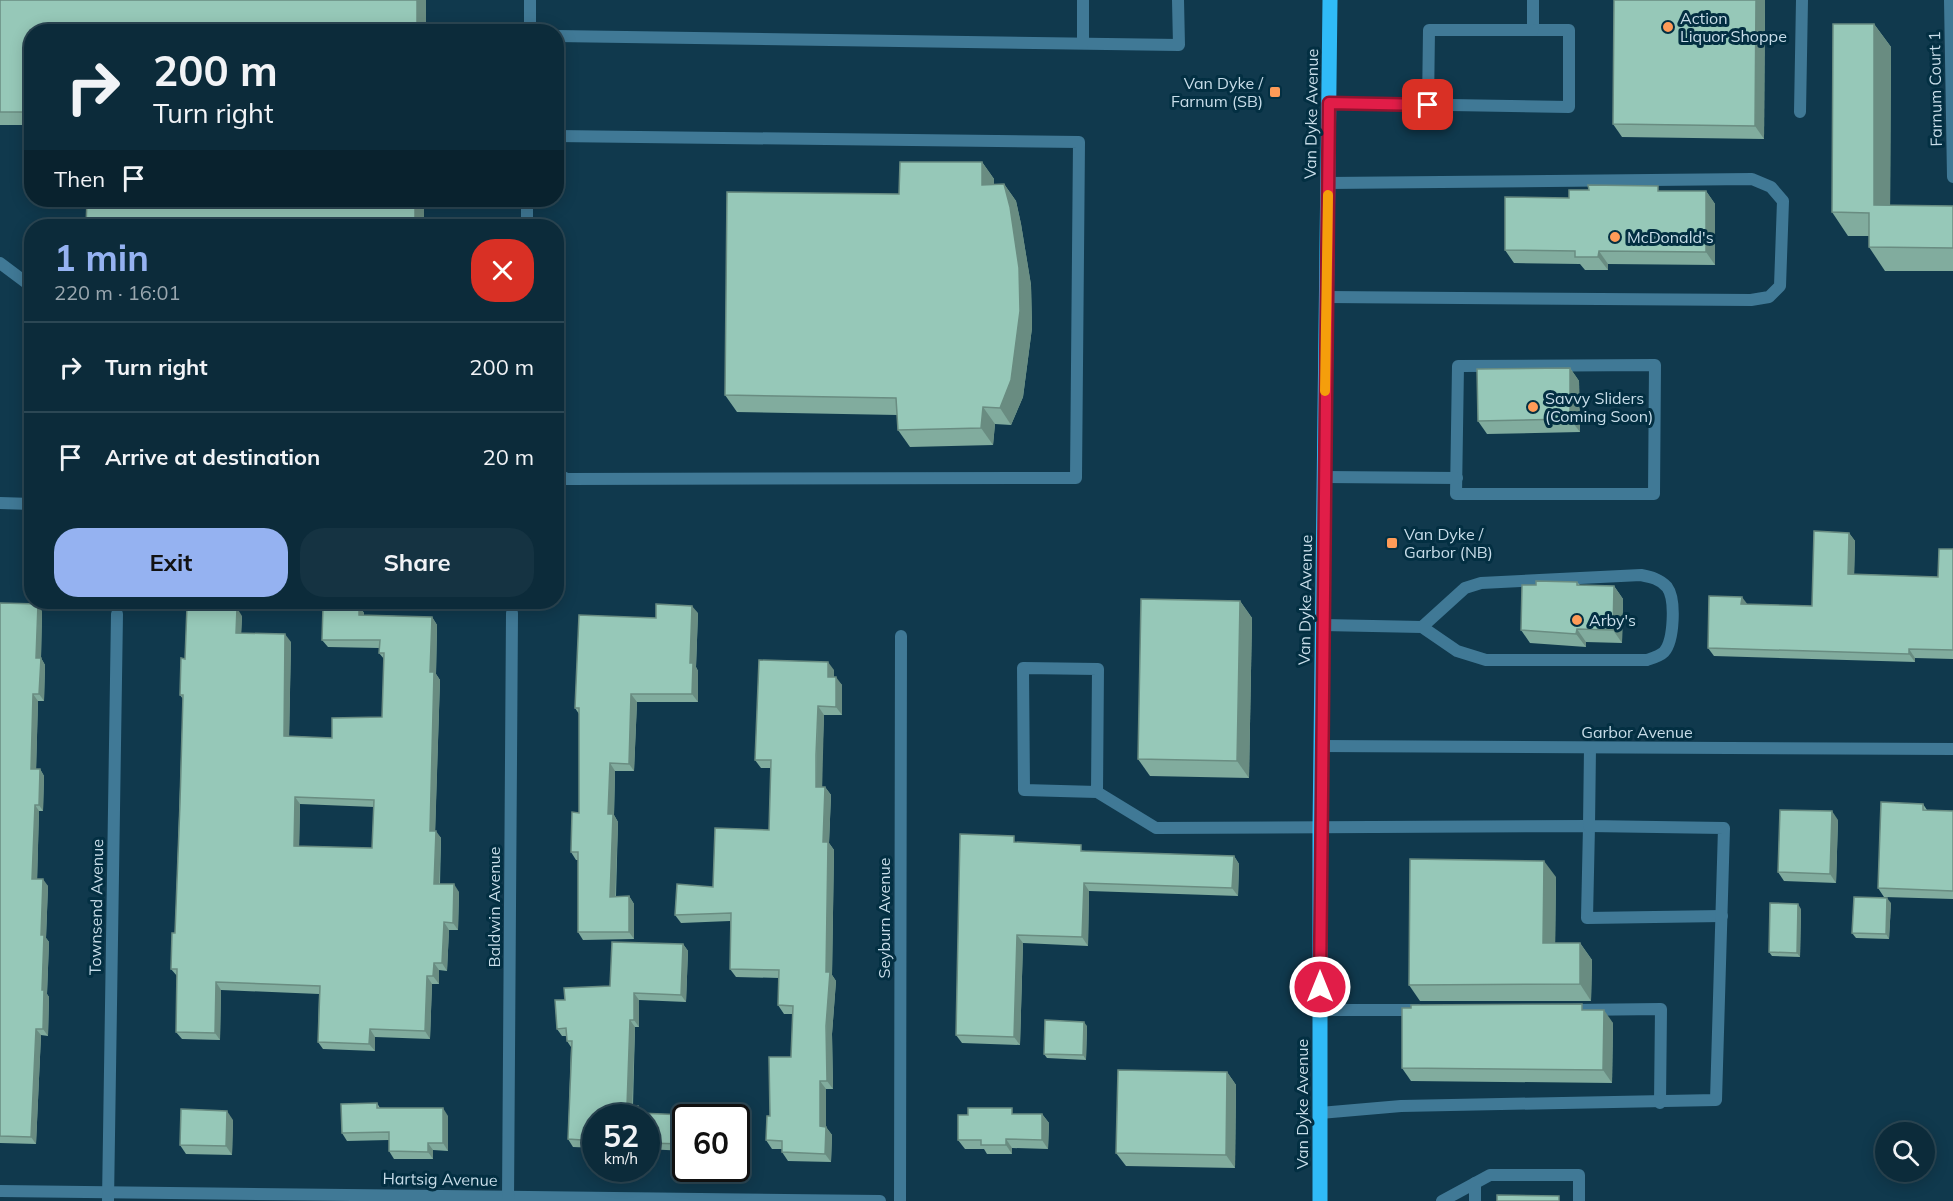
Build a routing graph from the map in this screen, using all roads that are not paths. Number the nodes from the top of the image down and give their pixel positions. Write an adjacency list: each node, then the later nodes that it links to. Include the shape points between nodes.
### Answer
1 (530, 0): 8 (street)
2 (1083, 0): 11 (street)
3 (1178, 0): 11 (street, via 1179,45)
4 (1330, 0): 12 (main road, Van Dyke Avenue)
5 (1533, 0): 9 (street)
6 (1802, 0): 14 (street)
7 (1950, 0): 16 (street, Farnum Court 1)
8 (530, 24)
9 (1533, 30): 13 (street, via 1429,30); 13 (street, via 1569,30 1569,107)
10 (564, 36): 11 (street)
11 (1083, 43)
12 (1329, 103): 13 (street); 17 (main road, Van Dyke Avenue)
13 (1428, 105)
14 (1800, 112)
15 (564, 136): 22 (street, via 1079,142 1076,478)
16 (1953, 177)
17 (1328, 183): 20 (main road, Van Dyke Avenue); 20 (street, via 1752,178 1772,187 1783,201 1780,286 1769,297)
18 (0, 263): 19 (street)
19 (24, 281)
20 (1327, 297): 21 (main road, Van Dyke Avenue)
21 (1324, 477): 23 (street); 28 (main road, Van Dyke Avenue)
22 (564, 478)
23 (1457, 478): 23 (street, via 1456,494 1654,494 1655,365 1458,366)
24 (0, 503): 25 (street)
25 (24, 504)
26 (512, 613): 46 (street, Baldwin Avenue)
27 (117, 614): 45 (street, Townsend Avenue)
28 (1323, 625): 29 (street); 31 (main road, Van Dyke Avenue)
29 (1422, 627): 29 (street, via 1457,651 1486,660 1647,660 1662,654 1671,641 1672,594 1655,578 1641,575 1481,583 1465,588)
30 (900, 636): 48 (street, Seyburn Avenue)
31 (1321, 746): 32 (street, Garbor Avenue); 36 (main road, Van Dyke Avenue)
32 (1590, 748): 33 (street, Garbor Avenue); 35 (street)
33 (1953, 749)
34 (1097, 792): 34 (street, via 1098,669 1023,668 1024,790); 36 (street, via 1156,828)
35 (1589, 826): 36 (street); 37 (street, via 1725,828); 37 (street, via 1587,918)
36 (1320, 828): 38 (main road, Van Dyke Avenue)
37 (1722, 916): 41 (street, via 1716,1100)
38 (1320, 1010): 39 (street); 42 (main road, Van Dyke Avenue)
39 (1425, 1010)
40 (1555, 1010): 41 (street, via 1661,1010)
41 (1660, 1102): 42 (street, via 1401,1106)
42 (1320, 1113): 49 (main road, Van Dyke Avenue)
43 (1475, 1183): 50 (street); 51 (street); 52 (street, via 1490,1175 1579,1175)
44 (0, 1191): 45 (street, Hartsig Avenue)
45 (108, 1197): 46 (street, Hartsig Avenue)
46 (508, 1199): 47 (street, Hartsig Avenue)
47 (880, 1201)
48 (900, 1201)
49 (1320, 1201)
50 (1442, 1201)
51 (1475, 1201)
52 (1579, 1201)

